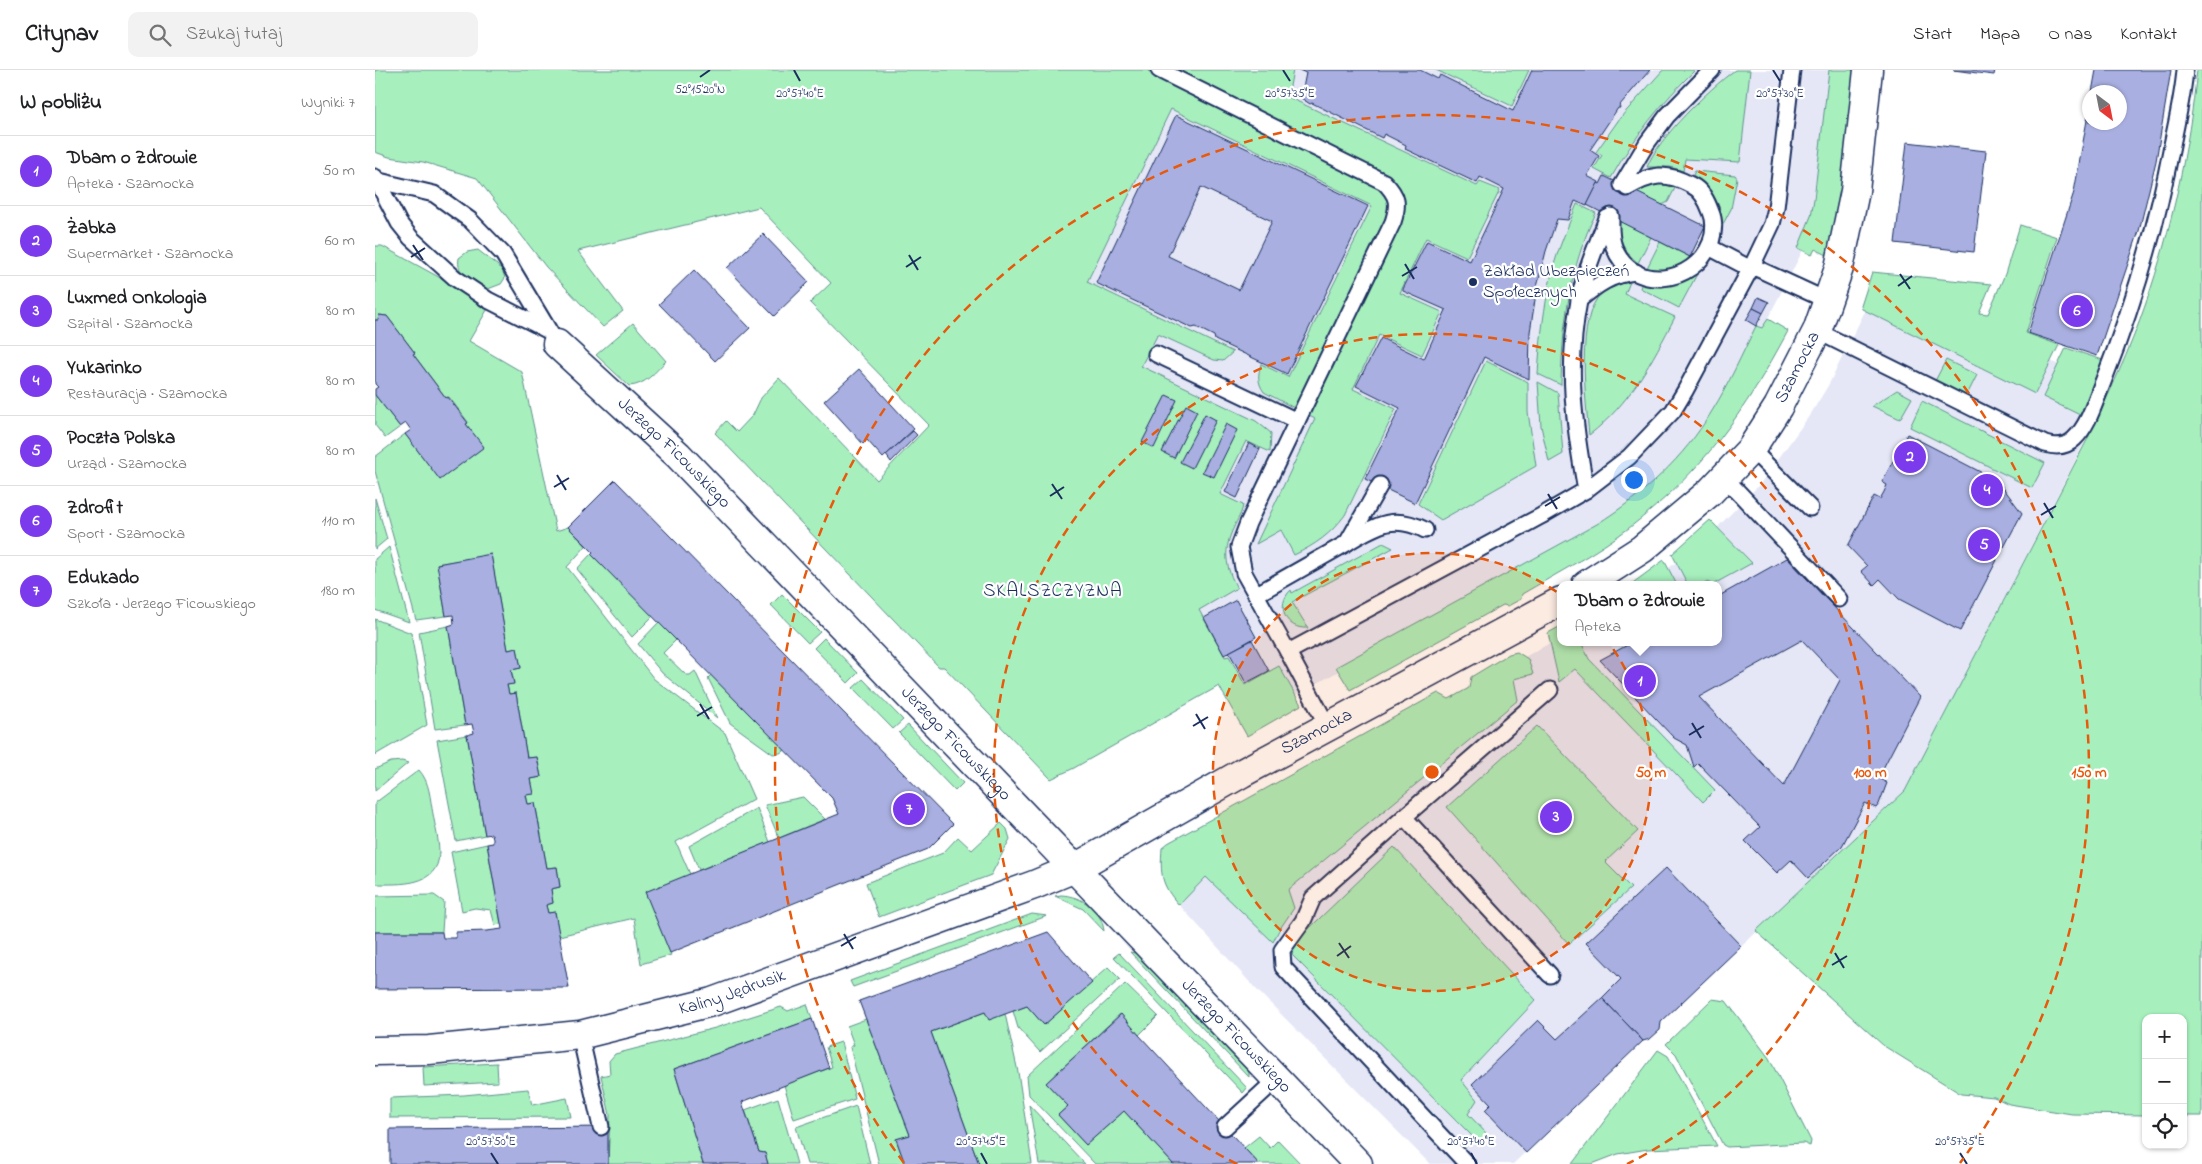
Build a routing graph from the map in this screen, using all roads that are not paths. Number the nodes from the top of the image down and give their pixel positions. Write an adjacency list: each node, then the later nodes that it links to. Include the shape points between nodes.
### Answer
1 (1159, 70): 15 (lane, via 1384,182 1393,191 1397,210 1393,222)
2 (1712, 70): 7 (lane, via 1667,116 1647,143 1625,186 1662,175 1680,178 1695,187 1707,201 1713,218)
3 (1792, 70): 8 (lane, via 1777,208)
4 (1868, 70): 11 (street, Szamocka, via 1855,190)
5 (2185, 70): 12 (lane, via 2152,238 2112,360 2086,423 2074,439 2060,445 2045,444)
6 (376, 179): 13 (lane, Jerzego Ficowskiego, via 399,223 455,278); 13 (lane, Jerzego Ficowskiego, via 434,194 470,220 503,254)
7 (1709, 247): 8 (lane); 9 (lane, via 1697,265 1683,274 1652,278)
8 (1752, 267): 11 (lane); 19 (lane, via 1673,411 1629,457)
9 (1636, 272): 10 (lane, via 1608,278); 10 (lane, via 1614,248 1609,215)
10 (1579, 300): 19 (lane, via 1572,394 1573,421)
11 (1829, 301): 12 (street, Szamocka)
12 (1817, 331): 16 (street, Szamocka, via 1778,407)
13 (552, 337): 31 (street, Jerzego Ficowskiego, via 678,455)
14 (1156, 354): 15 (lane)
15 (1297, 421): 24 (lane, via 1239,547 1244,573)
16 (1751, 449): 17 (street, Szamocka); 20 (lane)
17 (1724, 478): 23 (street, Szamocka, via 1642,549); 25 (lane)
18 (1380, 485): 22 (lane)
19 (1586, 490): 27 (lane)
20 (1810, 508)
21 (1425, 530): 22 (lane, via 1410,523 1391,522 1374,526)
22 (1347, 543): 24 (lane)
23 (1592, 581)
24 (1257, 594): 27 (lane)
25 (1839, 599)
26 (1557, 603): 29 (street, Szamocka)
27 (1288, 652): 29 (lane)
28 (1550, 690): 30 (lane)
29 (1328, 727): 31 (street, Szamocka)
30 (1404, 817): 32 (lane); 39 (lane, via 1313,898 1303,921 1282,950 1283,966)
31 (1075, 868): 33 (street, Kaliny Jędrusik, via 712,1002); 35 (street, Jerzego Ficowskiego)
32 (1551, 975)
33 (580, 1035): 34 (street, Kaliny Jędrusik, via 429,1050); 36 (lane)
34 (375, 1051)
35 (1277, 1079): 37 (lane); 38 (street, Jerzego Ficowskiego)
36 (601, 1127)
37 (1225, 1127)
38 (1358, 1164)
39 (1467, 1164)

